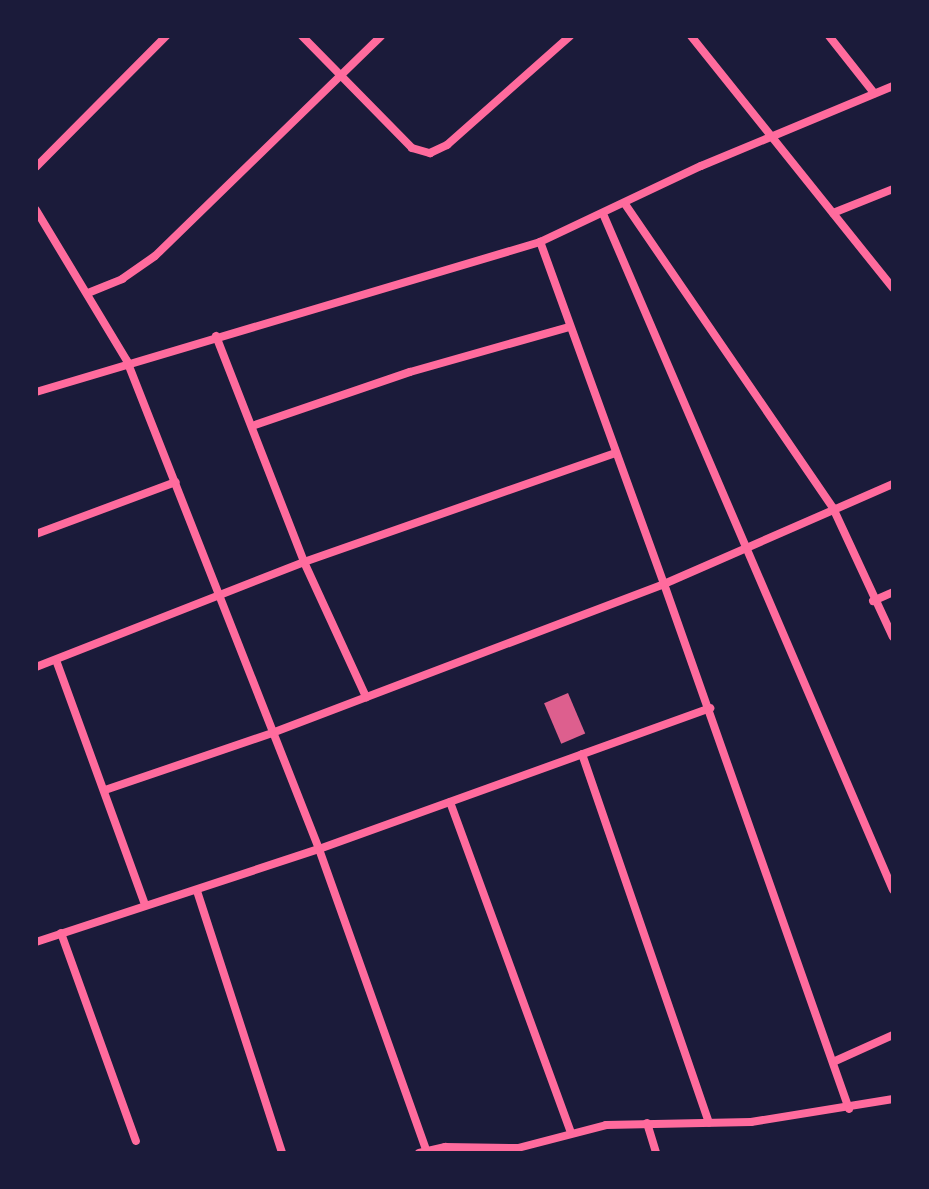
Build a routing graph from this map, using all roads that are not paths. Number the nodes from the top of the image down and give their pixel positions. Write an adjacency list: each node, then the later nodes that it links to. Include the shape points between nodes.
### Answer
1 (166, 36): 11 (street)
2 (302, 36): 7 (street)
3 (381, 36): 7 (street)
4 (570, 36): 7 (street, via 447,145 430,153 412,148)
5 (691, 36): 10 (street)
6 (829, 36): 9 (street)
7 (341, 77): 19 (street, via 155,256 122,279)
8 (893, 86): 9 (street)
9 (874, 93): 10 (street)
10 (771, 136): 13 (street); 15 (street)
11 (36, 167)
12 (893, 189): 15 (street)
13 (625, 204): 16 (street); 28 (street)
14 (36, 210): 19 (street)
15 (833, 213): 18 (street)
16 (604, 216): 17 (street); 30 (street)
17 (540, 242): 20 (street); 21 (street)
18 (893, 287)
19 (88, 293): 22 (street)
20 (569, 327): 24 (street, via 410,372); 25 (street)
21 (216, 336): 22 (street); 24 (street)
22 (127, 361): 23 (street); 26 (street)
23 (36, 392)
24 (255, 425): 31 (street)
25 (616, 453): 31 (street); 32 (street)
26 (176, 482): 29 (street); 34 (street)
27 (893, 484): 28 (street)
28 (833, 508): 30 (street); 35 (street)
29 (36, 534)
30 (751, 548): 32 (street); 46 (street)
31 (304, 562): 34 (street); 39 (street)
32 (664, 584): 39 (street); 40 (street)
33 (893, 592): 35 (street)
34 (220, 599): 37 (street); 41 (street)
35 (873, 601): 36 (street)
36 (893, 637)
37 (56, 660): 38 (street); 43 (street)
38 (36, 667)
39 (366, 697): 41 (street)
40 (710, 708): 42 (street); 52 (street)
41 (272, 733): 43 (street); 45 (street)
42 (582, 754): 44 (street); 56 (street)
43 (105, 790): 48 (street)
44 (450, 802): 45 (street); 57 (street)
45 (319, 849): 47 (street); 60 (street)
46 (893, 890)
47 (197, 891): 48 (street); 61 (street)
48 (145, 905): 49 (street)
49 (61, 933): 50 (street); 58 (street)
50 (36, 942)
51 (893, 1035): 52 (street)
52 (833, 1062): 54 (street)
53 (893, 1099): 54 (street)
54 (849, 1109): 56 (street)
55 (647, 1123): 56 (street); 57 (street); 62 (street)
56 (709, 1123)
57 (571, 1133): 59 (street)
58 (136, 1141)
59 (547, 1148): 60 (street)
60 (422, 1152)
61 (282, 1153)
62 (656, 1153)

